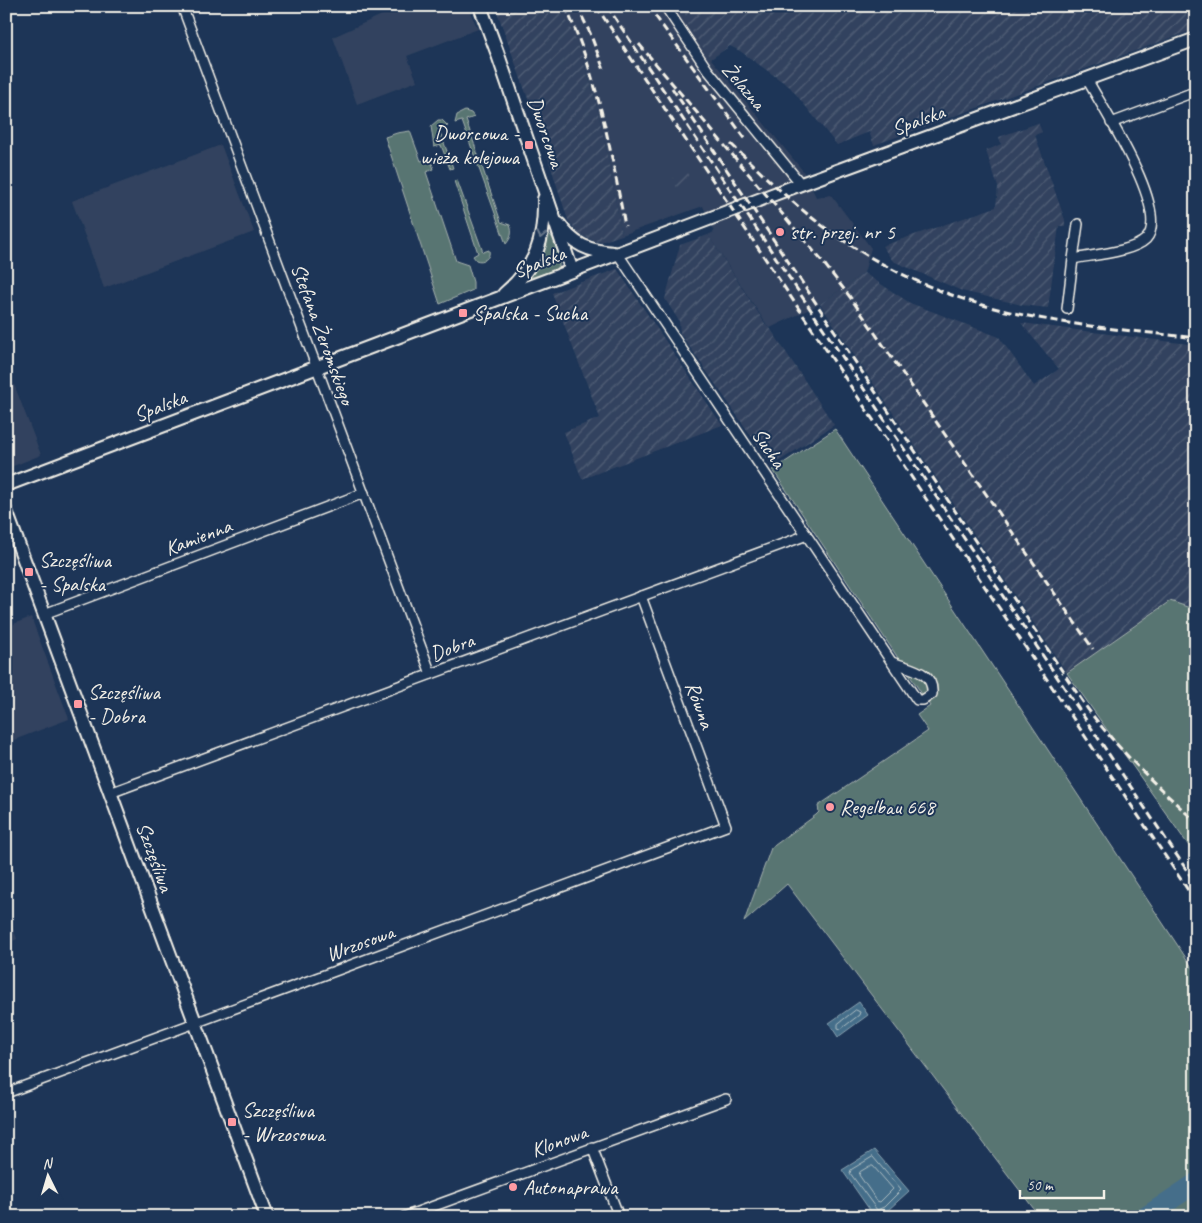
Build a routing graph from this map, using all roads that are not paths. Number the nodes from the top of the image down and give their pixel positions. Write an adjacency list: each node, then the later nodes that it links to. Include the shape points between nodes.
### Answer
1 (182, 6): 17 (street, Stefana Żeromskiego)
2 (480, 6): 9 (street, Dworcowa)
3 (665, 6): 8 (street, Żelazna, via 707,69)
4 (1196, 39): 5 (street, Spalska)
5 (1086, 79): 7 (street); 8 (street, Spalska)
6 (1194, 92): 7 (street)
7 (1111, 123): 13 (street, via 1136,167 1150,207 1152,226 1146,239 1138,244)
8 (801, 184): 12 (street, Spalska)
9 (543, 186): 10 (street, Dworcowa); 15 (street, one-way to 15, via 543,221 538,248 523,277)
10 (553, 216): 12 (street, via 565,234 578,244 596,252); 14 (street, Dworcowa)
11 (1078, 224): 13 (street)
12 (618, 254): 14 (street, Spalska); 21 (street, Sucha)
13 (1073, 259): 16 (street)
14 (572, 271): 15 (street, Spalska)
15 (498, 300): 17 (street, Spalska)
16 (1067, 309)
17 (317, 368): 18 (street, Spalska); 19 (street, Stefana Żeromskiego)
18 (6, 485)
19 (364, 493): 23 (street, Kamienna); 25 (street, Stefana Żeromskiego)
20 (6, 511): 23 (street, Szczęśliwa)
21 (807, 535): 22 (street, Dobra); 24 (street, Sucha)
22 (641, 596): 25 (street, Dobra); 27 (street, Równa)
23 (44, 614): 26 (street, Szczęśliwa)
24 (892, 662): 24 (street, Sucha, via 917,700 924,700 932,694 933,684 928,676)
25 (431, 674): 26 (street, Dobra)
26 (110, 793): 28 (street, Szczęśliwa)
27 (726, 826): 28 (street, Wrzosowa)
28 (194, 1022): 29 (street, Wrzosowa); 32 (street, Szczęśliwa)
29 (6, 1093)
30 (726, 1098): 31 (street, Klonowa)
31 (592, 1148): 33 (street, Klonowa); 34 (street)
32 (267, 1217)
33 (404, 1217)
34 (619, 1217)

